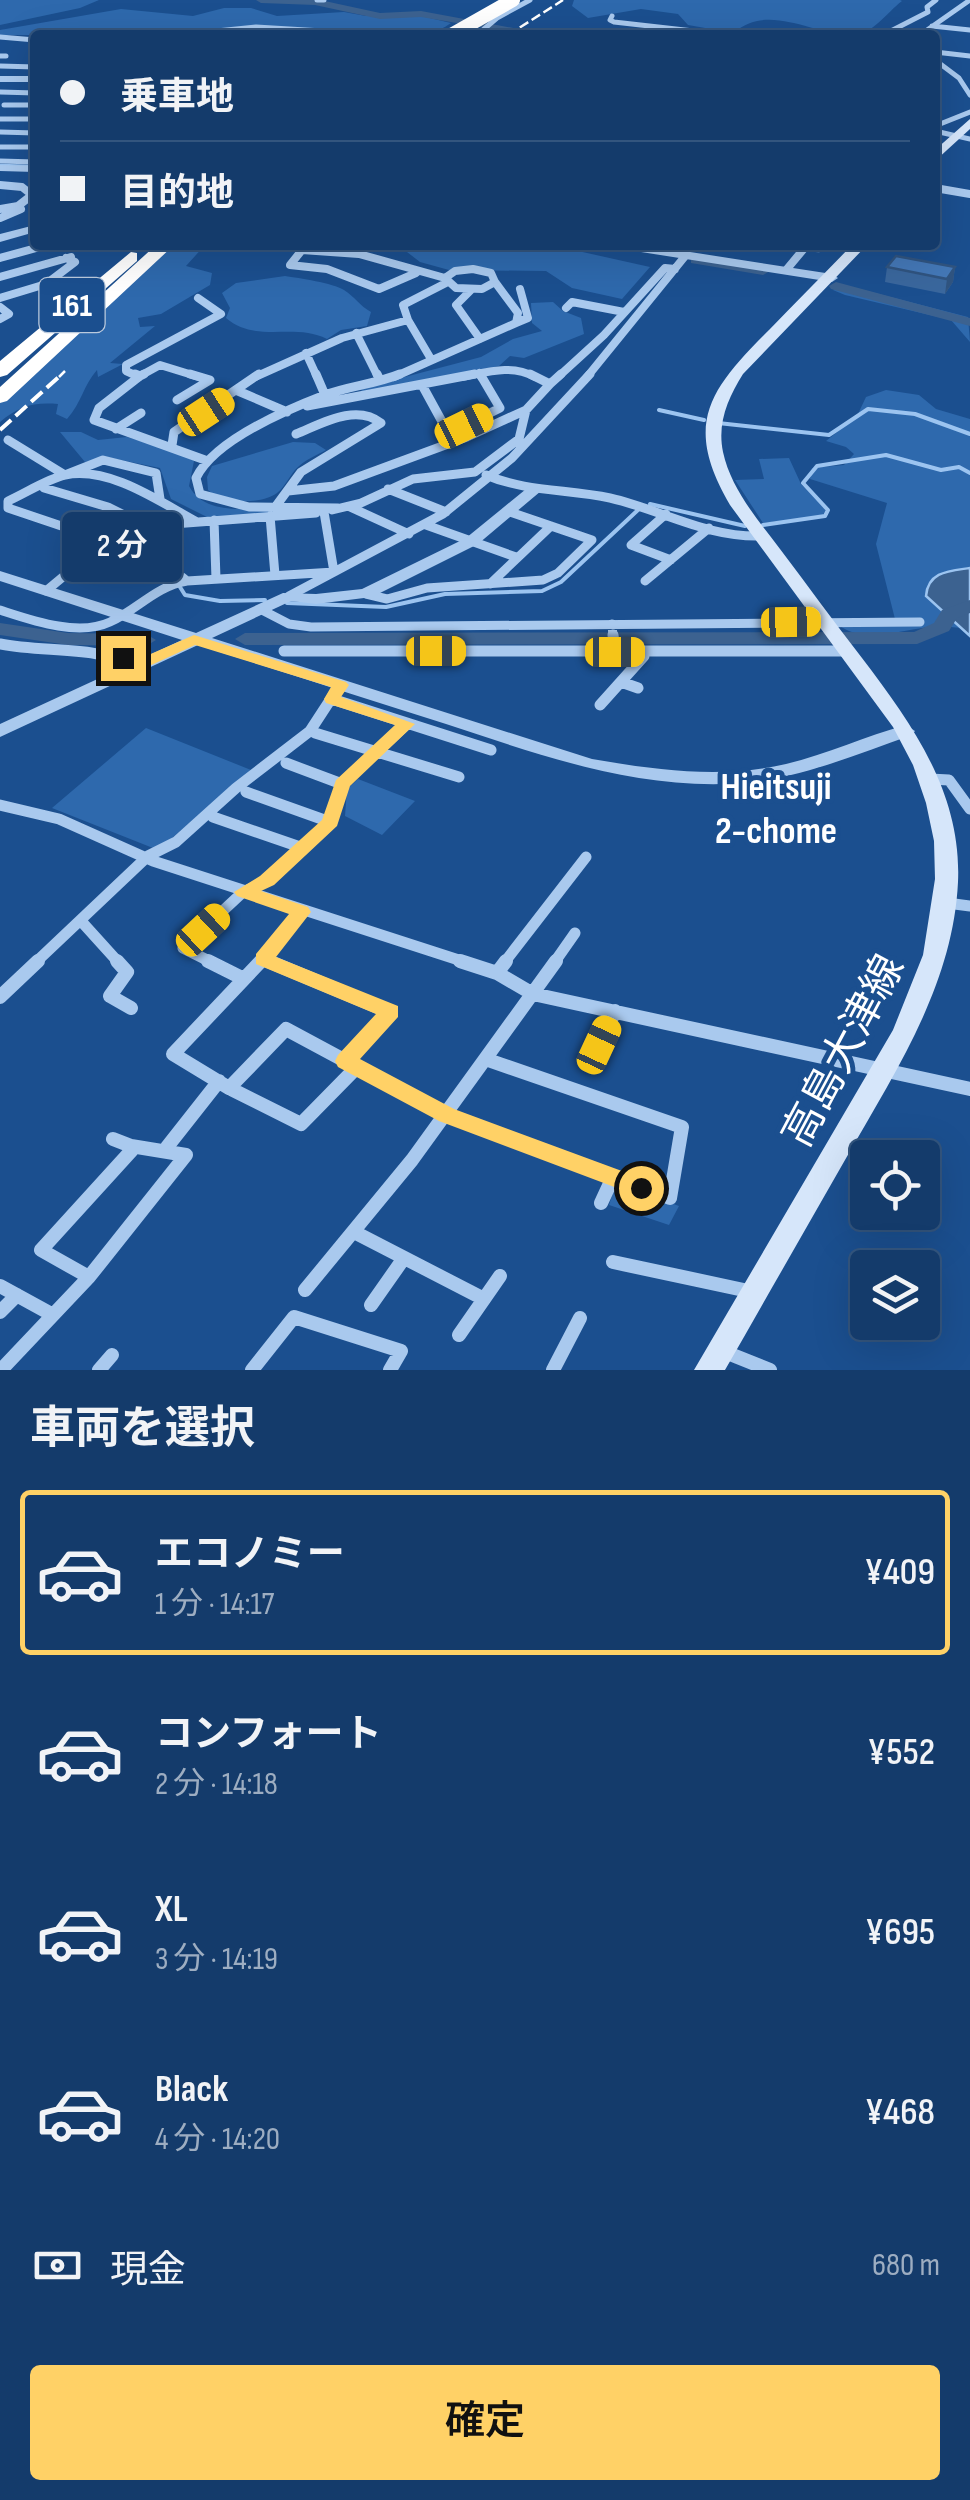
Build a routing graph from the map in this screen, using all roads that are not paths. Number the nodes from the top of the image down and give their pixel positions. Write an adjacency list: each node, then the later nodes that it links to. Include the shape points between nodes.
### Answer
1 (504, 0): 7 (street, via 486,10)
2 (513, 0): 12 (highway, bridge)
3 (527, 0): 7 (street); 13 (highway, bridge)
4 (936, 0): 17 (street, via 928,12)
5 (967, 2): 9 (street)
6 (612, 16): 8 (street, via 614,22)
7 (496, 19): 14 (street)
8 (643, 25): 15 (street); 16 (street)
9 (931, 26): 18 (street); 19 (street)
10 (211, 30): 11 (street)
11 (250, 30)
12 (460, 30)
13 (472, 30)
14 (483, 30)
15 (637, 30)
16 (686, 30)
17 (894, 30)
18 (926, 30)
19 (970, 30)
20 (0, 38): 21 (street)
21 (30, 40)
22 (940, 53): 23 (street)
23 (970, 56)
24 (0, 61): 26 (street)
25 (940, 64): 32 (street)
26 (30, 66)
27 (0, 79): 28 (street)
28 (30, 79)
29 (0, 92): 30 (street)
30 (13, 92): 31 (street); 34 (street)
31 (30, 92)
32 (970, 95)
33 (30, 105): 34 (street)
34 (2, 108)
35 (970, 112): 38 (street)
36 (0, 118): 37 (street)
37 (30, 119)
38 (940, 127)
39 (940, 129): 40 (street)
40 (965, 131): 45 (main road)
41 (0, 132): 42 (street)
42 (30, 133)
43 (0, 147): 44 (street)
44 (30, 148)
45 (940, 153)
46 (0, 165): 47 (street)
47 (30, 166)
48 (0, 185): 51 (street, via 29,191 30,199)
49 (940, 189): 50 (street)
50 (970, 194)
51 (18, 206): 52 (street); 53 (street, via 16,214)
52 (0, 209)
53 (0, 218)
54 (30, 229): 55 (street)
55 (0, 238)
56 (30, 250): 65 (street)
57 (65, 250): 66 (street, via 72,257)
58 (127, 250): 88 (highway, via 34,320)
59 (140, 250): 88 (highway, 161)
60 (152, 250): 88 (highway, 161)
61 (161, 250): 96 (highway)
62 (692, 250): 67 (street); 68 (street)
63 (802, 250): 68 (street)
64 (856, 250): 72 (main road)
65 (0, 258)
66 (66, 258): 70 (street); 76 (street, via 74,262 46,284)
67 (674, 269): 80 (street, via 665,268); 107 (street, via 566,404)
68 (787, 270): 72 (street)
69 (416, 273): 69 (street, via 359,254 302,250 290,265 327,269 379,289); 71 (street)
70 (0, 277)
71 (446, 281): 73 (street, via 455,271 474,269 491,273); 75 (street); 82 (street, via 402,304)
72 (828, 281): 131 (main road, via 737,371 712,421 722,477)
73 (496, 282): 75 (street); 83 (street, via 518,313)
74 (520, 289): 83 (street, via 528,318)
75 (471, 290): 85 (street, via 456,305)
76 (0, 298)
77 (198, 298): 90 (street, via 221,314 126,365)
78 (0, 308): 81 (street, via 9,314)
79 (566, 308): 80 (street, via 582,301)
80 (624, 312): 92 (street)
81 (0, 319)
82 (408, 320): 84 (street); 87 (street)
83 (516, 323): 85 (street)
84 (356, 333): 86 (street); 91 (street)
85 (480, 339): 87 (street)
86 (306, 353): 94 (street, via 265,370); 95 (street)
87 (431, 359): 91 (street)
88 (3, 370)
89 (479, 374): 92 (street, via 522,370); 93 (street); 93 (street, via 500,408 464,426 446,427)
90 (140, 376): 97 (street, via 160,365 210,380); 102 (street, via 95,414 94,420)
91 (380, 380): 95 (street)
92 (550, 384): 99 (street)
93 (422, 385): 98 (street)
94 (238, 392): 100 (street); 105 (street, via 174,432)
95 (324, 395): 98 (street)
96 (0, 397)
97 (177, 400)
98 (303, 406): 100 (street)
99 (526, 410): 108 (street, via 519,439); 115 (street, via 334,486)
100 (287, 412): 106 (street)
101 (142, 413): 102 (street)
102 (116, 429): 105 (street)
103 (296, 434): 115 (street, via 347,416 370,415 381,423 316,462)
104 (8, 440): 109 (street)
105 (172, 445): 106 (street)
106 (205, 460): 119 (street, via 196,478 200,494)
107 (502, 469): 110 (street); 111 (street)
108 (475, 472): 110 (street); 114 (street, via 413,479)
109 (65, 475): 112 (street); 116 (street, via 131,486); 116 (street, via 103,460 156,472)
110 (488, 476): 111 (street); 121 (street)
111 (506, 484): 113 (street)
112 (44, 488): 127 (street); 136 (street, via 8,501 8,508 94,537 100,550 124,564)
113 (536, 488): 122 (street); 123 (street, via 597,495)
114 (388, 489): 117 (street); 121 (street)
115 (288, 491): 119 (street)
116 (162, 501): 125 (street)
117 (350, 507): 118 (street); 130 (street)
118 (338, 508): 119 (street); 120 (street)
119 (273, 511): 120 (street); 124 (street); 139 (street)
120 (324, 512): 137 (street)
121 (446, 512): 126 (street)
122 (510, 512): 128 (street); 132 (street)
123 (666, 514): 129 (street); 134 (street, via 631,545)
124 (214, 520): 125 (street); 140 (street)
125 (197, 522): 127 (street)
126 (426, 524): 130 (street); 132 (street)
127 (160, 525): 136 (street)
128 (551, 526): 133 (street); 143 (street, via 592,540 542,580)
129 (709, 528): 131 (street); 134 (street)
130 (409, 534): 137 (street)
131 (762, 536): 151 (main road)
132 (472, 541): 133 (street); 145 (street)
133 (516, 557): 143 (street)
134 (671, 560): 142 (street)
135 (82, 561): 144 (street)
136 (155, 564): 141 (street)
137 (334, 572): 139 (street); 146 (street)
138 (0, 576): 144 (street)
139 (274, 576): 140 (street)
140 (216, 579): 141 (street)
141 (187, 581): 149 (street, via 171,582)
142 (645, 581)
143 (490, 584): 145 (street, via 387,598)
144 (46, 591): 149 (street)
145 (366, 594): 146 (street)
146 (289, 596): 147 (street)
147 (260, 608): 153 (street, via 289,624); 154 (street)
148 (0, 610): 149 (street, via 90,626 108,624)
149 (119, 614): 154 (street)
150 (920, 622): 151 (street)
151 (828, 624): 152 (street); 157 (main road, 高島大津線)
152 (612, 626): 153 (street); 159 (street)
153 (401, 627): 156 (street)
154 (194, 640): 161 (street); 164 (street)
155 (0, 644): 161 (street, via 93,652)
156 (400, 650): 158 (street); 159 (street)
157 (845, 650): 160 (street); 168 (main road, 高島大津線)
158 (284, 651)
159 (614, 651): 160 (street)
160 (644, 652): 162 (street)
161 (136, 667): 167 (street)
162 (620, 682): 163 (street); 165 (street)
163 (638, 688)
164 (336, 692): 166 (street); 168 (street, via 643,774 766,774); 182 (street, via 310,731 176,842)
165 (600, 705)
166 (407, 724): 170 (street); 171 (street)
167 (0, 731)
168 (906, 731): 174 (main road, 高島大津線)
169 (315, 732): 171 (street)
170 (491, 750)
171 (376, 752): 173 (street); 175 (street)
172 (286, 763): 175 (street)
173 (458, 777)
174 (930, 780): 178 (street, via 949,780); 185 (main road, 高島大津線)
175 (342, 784): 180 (street)
176 (246, 792): 180 (street)
177 (0, 805): 182 (street, via 59,819)
178 (970, 810)
179 (213, 817): 181 (street)
180 (330, 822): 181 (street)
181 (303, 848): 184 (street)
182 (148, 856): 184 (street); 187 (street)
183 (586, 858): 190 (street)
184 (243, 892): 186 (street); 191 (street, via 183,948)
185 (958, 905): 199 (main road, 高島大津線, via 930,980)
186 (301, 912): 189 (street); 190 (street)
187 (81, 921): 193 (street); 194 (street, via 127,972 110,996)
188 (575, 933): 192 (street)
189 (263, 959): 191 (street); 198 (street, via 390,1012)
190 (496, 973): 192 (street)
191 (242, 978): 200 (street, via 173,1054)
192 (534, 994): 195 (street); 197 (street)
193 (0, 996)
194 (132, 1008)
195 (615, 1011): 196 (street); 199 (street)
196 (599, 1045)
197 (488, 1060): 202 (street); 206 (street, via 682,1127 670,1198)
198 (351, 1064): 200 (street, via 286,1029); 200 (street, via 301,1124); 202 (street)
199 (882, 1070): 201 (street); 215 (main road, 高島大津線)
200 (224, 1084): 204 (street)
201 (970, 1090)
202 (446, 1115): 206 (street); 208 (street)
203 (113, 1139): 205 (street)
204 (167, 1147): 205 (street); 212 (street, via 186,1155)
205 (132, 1150): 212 (street, via 42,1250)
206 (613, 1177): 207 (street)
207 (602, 1203)
208 (356, 1233): 209 (street); 214 (street)
209 (404, 1258): 217 (street); 218 (street)
210 (613, 1262): 215 (street)
211 (500, 1276): 217 (street)
212 (89, 1278): 220 (street)
213 (0, 1286): 216 (street)
214 (305, 1290)
215 (754, 1292): 224 (main road, 高島大津線)
216 (17, 1295): 219 (street); 220 (street)
217 (484, 1299): 222 (street)
218 (371, 1305)
219 (0, 1312)
220 (53, 1316): 225 (street)
221 (580, 1318): 229 (street)
222 (459, 1335)
223 (112, 1355): 226 (street)
224 (714, 1360): 230 (street)
225 (1, 1370)
226 (99, 1370)
227 (252, 1370): 228 (street, via 294,1317 401,1350)
228 (390, 1370)
229 (554, 1370)
230 (770, 1370)

